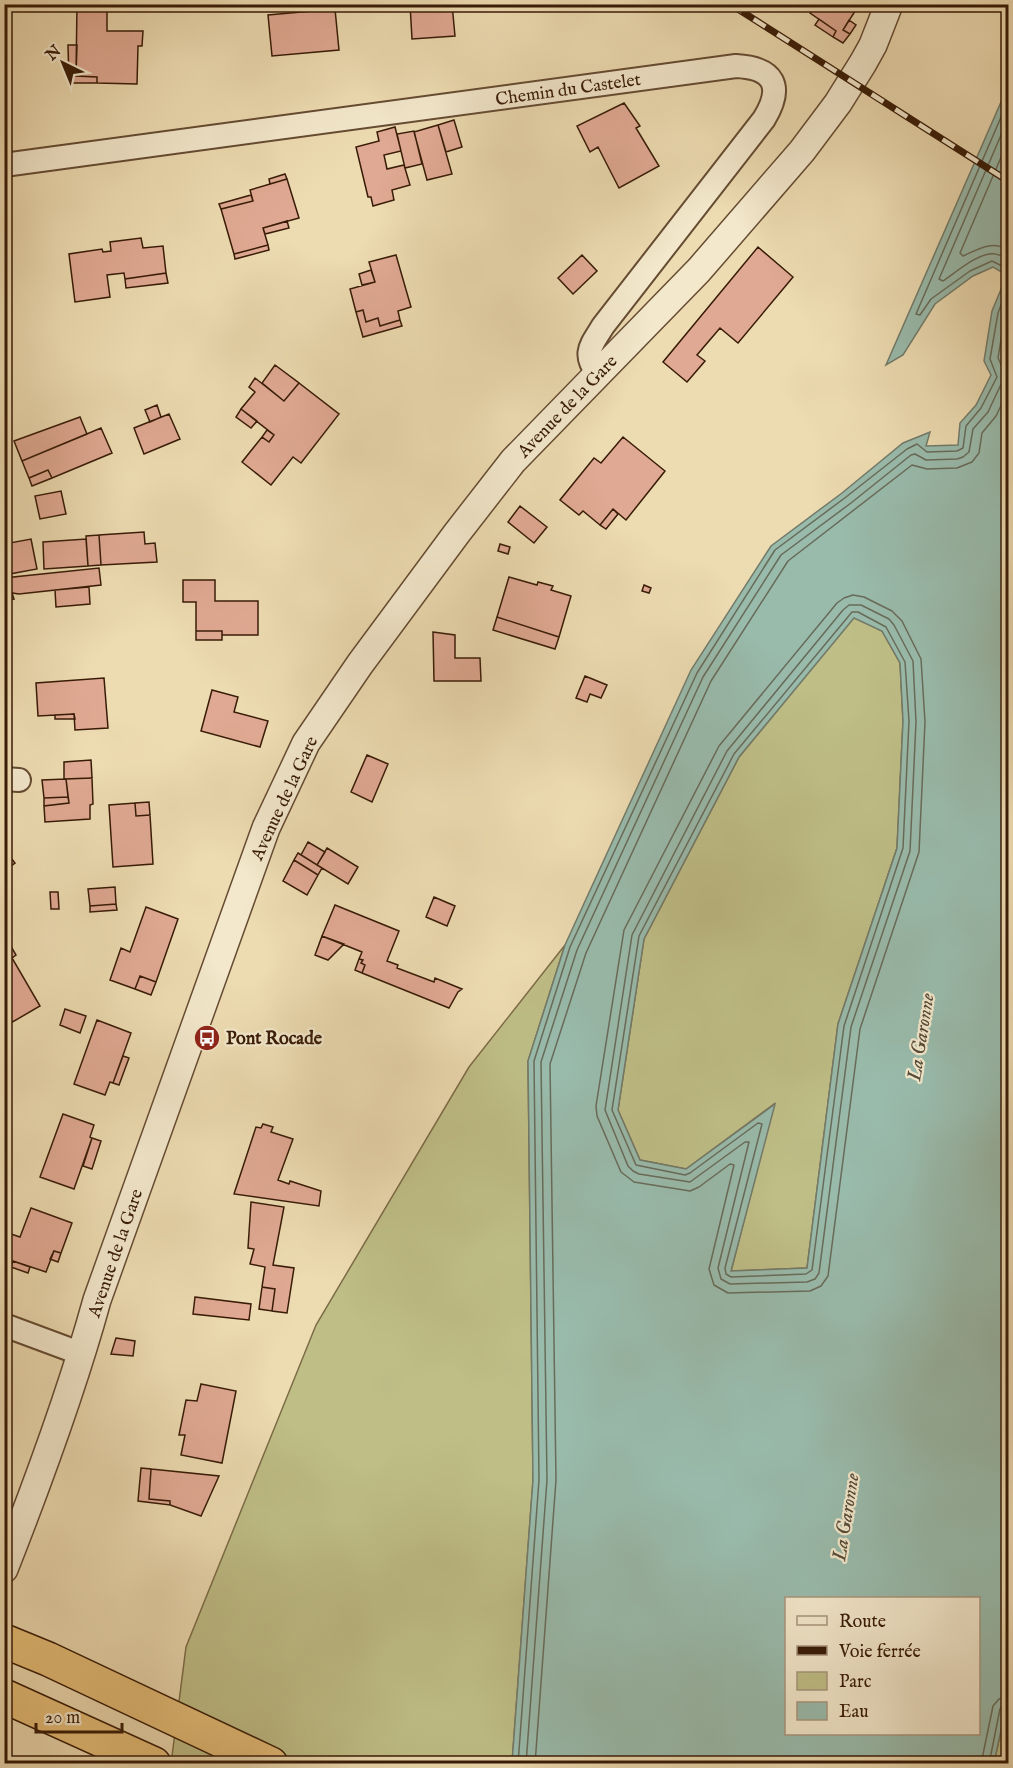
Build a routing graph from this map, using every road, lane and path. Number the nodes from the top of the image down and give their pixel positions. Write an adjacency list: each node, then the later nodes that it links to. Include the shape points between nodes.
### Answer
1 (889, 4): 3 (street, Avenue de la Gare, via 873,45 838,103 802,151 699,270)
2 (4, 165): 3 (street, Chemin du Castelet, via 736,66 762,71 774,88 771,107 603,326 588,350 590,364)
3 (598, 374): 5 (street, Avenue de la Gare, via 513,462 306,742 266,828 97,1300)
4 (4, 1325): 5 (street)
5 (82, 1354): 6 (street, Avenue de la Gare)
6 (4, 1569)
7 (4, 1641): 10 (highway)
8 (17, 1702): 9 (highway)
9 (154, 1764)
10 (271, 1764)

